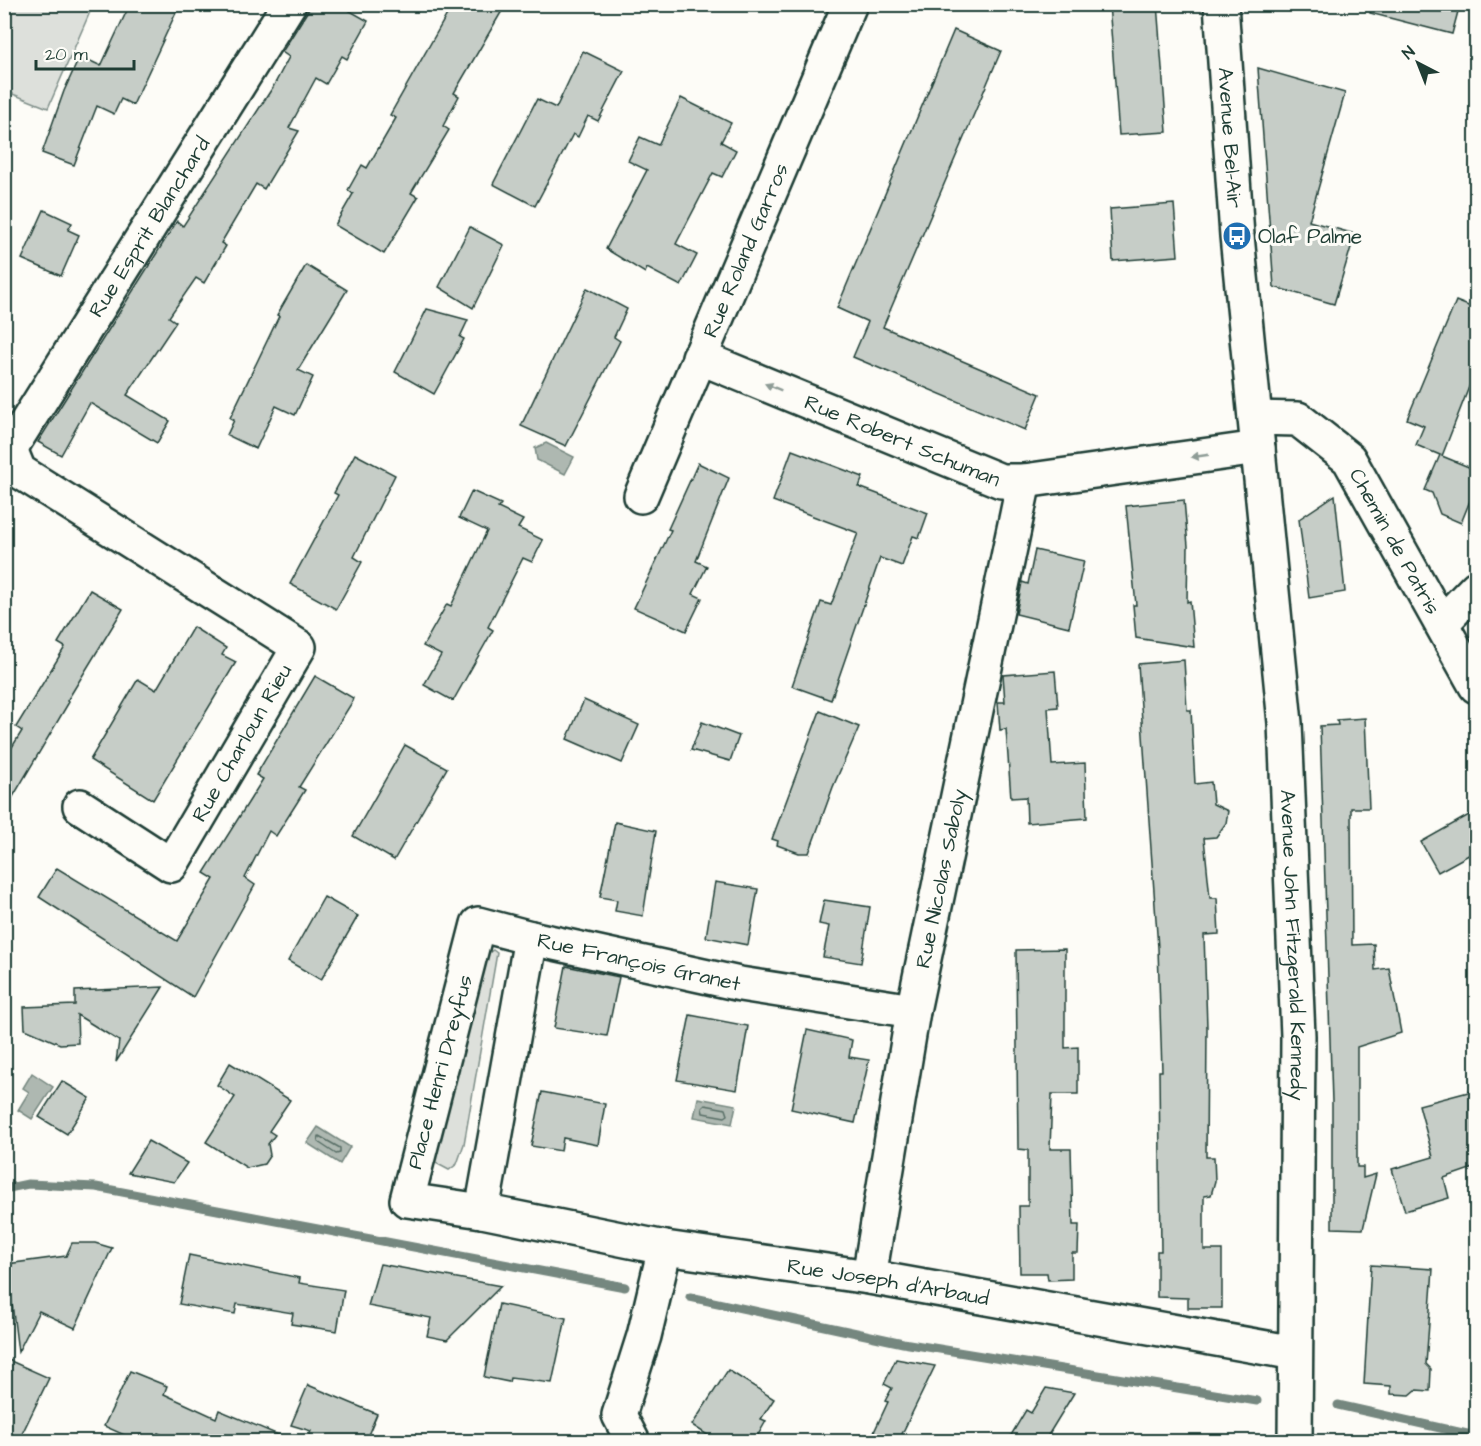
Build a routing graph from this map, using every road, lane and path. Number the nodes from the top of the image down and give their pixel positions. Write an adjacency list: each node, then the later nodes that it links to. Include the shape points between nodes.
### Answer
1 (289, 4): 6 (street, Rue Esprit Blanchard)
2 (850, 4): 4 (street, Rue Roland Garros)
3 (1221, 4): 5 (street, Avenue Bel-Air, via 1237,236)
4 (699, 357): 7 (street, Rue Robert Schuman, one-way to 4, via 1000,481); 8 (street, Rue Roland Garros)
5 (1257, 433): 7 (street, Rue Robert Schuman, one-way to 7); 10 (street, Chemin de Patris, via 1298,419 1349,459); 18 (street, Avenue John Fitzgerald Kennedy, via 1285,723 1297,1013)
6 (7, 447): 12 (street, Rue Charloun Rieu, via 20,471 299,647 171,865)
7 (1024, 481): 14 (street, Rue Nicolas Saboly)
8 (641, 496)
9 (1476, 588): 10 (street)
10 (1442, 623): 11 (street, Chemin de Patris)
11 (1476, 686)
12 (80, 806)
13 (531, 939): 14 (street, Rue François Granet, via 740,984); 15 (street, Rue François Granet); 15 (street, Place Henri Dreyfus, via 478,924 407,1200)
14 (914, 1011): 17 (street, Rue Nicolas Saboly)
15 (482, 1211): 16 (street, Rue Joseph d'Arbaud)
16 (665, 1248): 17 (street, Rue Joseph d'Arbaud); 19 (street, via 644,1336 619,1415)
17 (869, 1277): 18 (street, Rue Joseph d'Arbaud)
18 (1295, 1353): 20 (street, Avenue John Fitzgerald Kennedy)
19 (633, 1442)
20 (1295, 1442)

